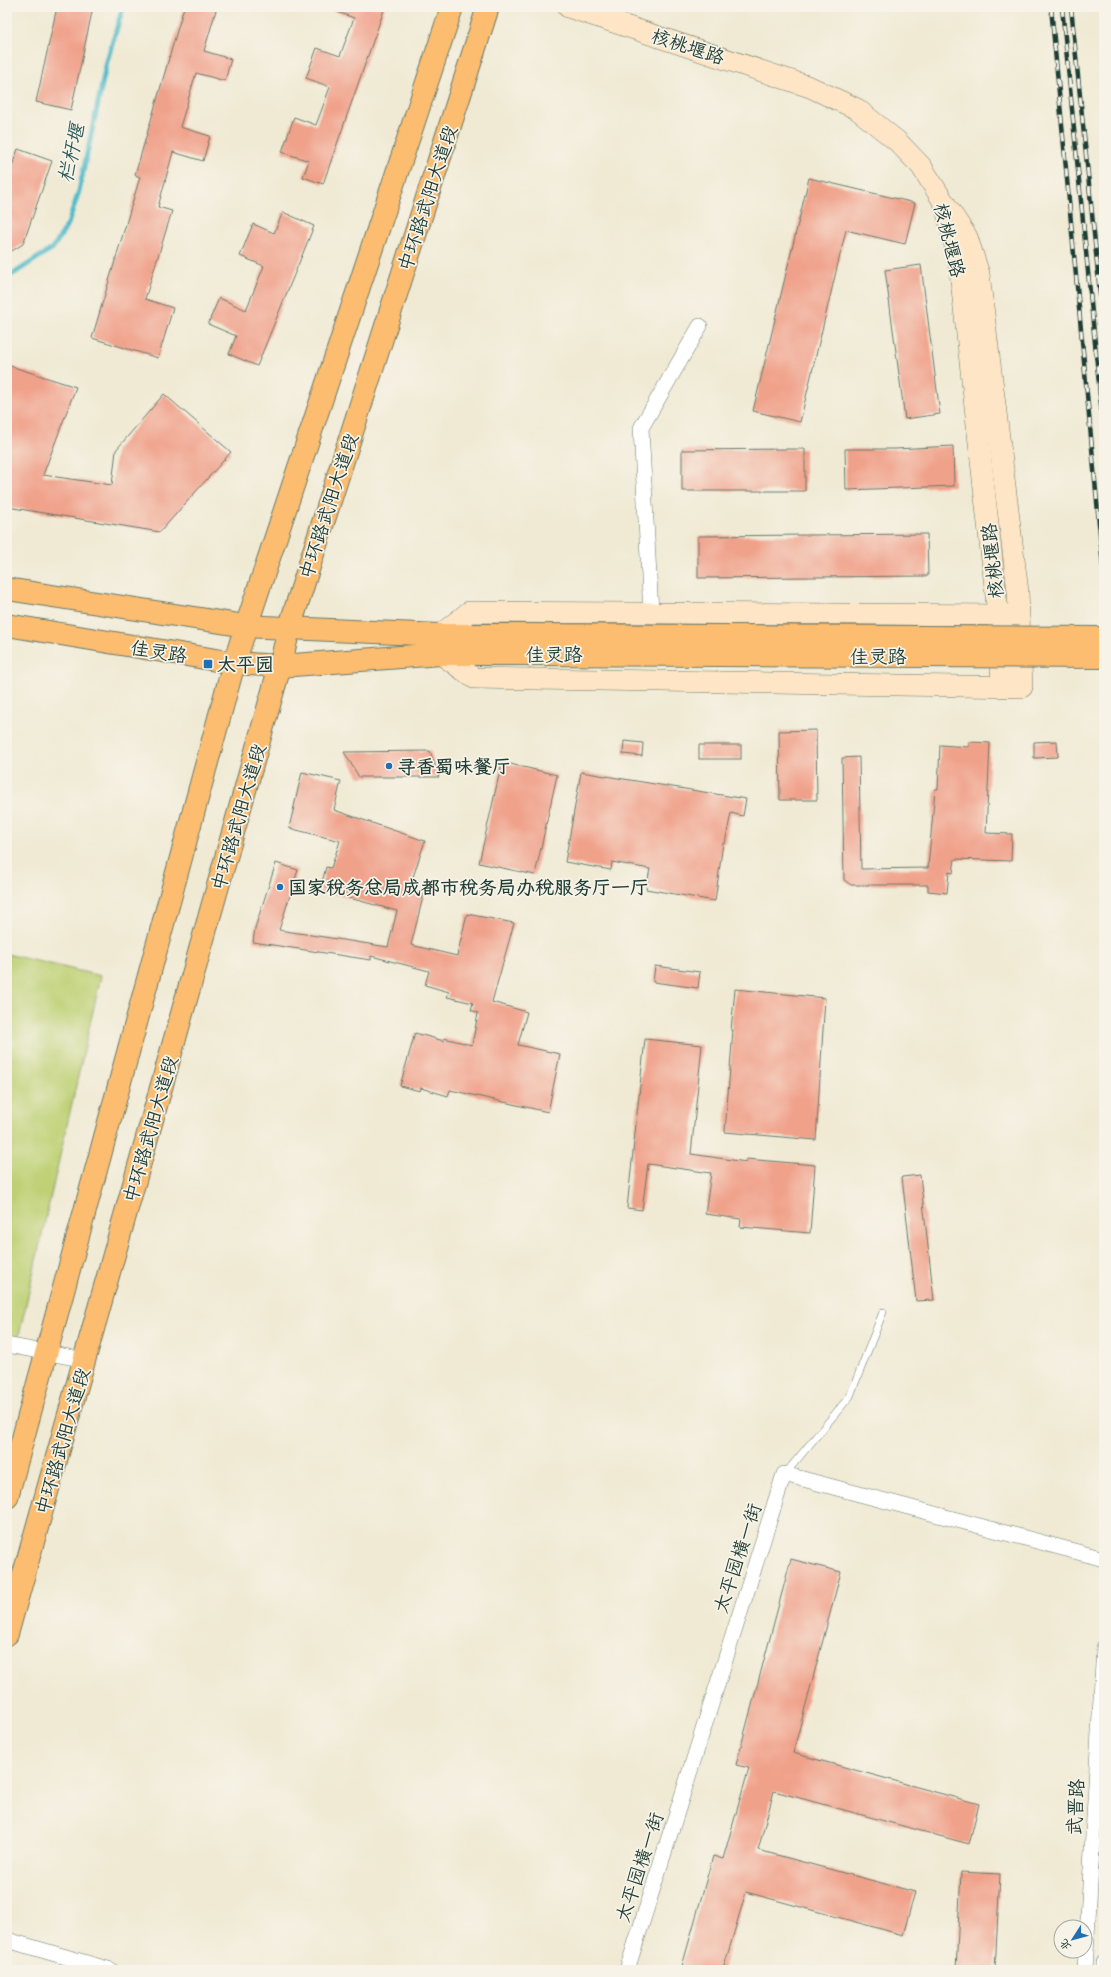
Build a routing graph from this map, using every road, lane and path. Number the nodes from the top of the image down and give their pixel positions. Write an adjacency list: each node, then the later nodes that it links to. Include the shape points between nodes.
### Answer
1 (452, 7): 11 (main road, 中环路武阳大道段)
2 (488, 7): 12 (main road, 中环路武阳大道段)
3 (568, 7): 4 (street, 核桃堰路, via 810,87 857,109 897,141 916,161)
4 (945, 204): 8 (street, 核桃堰路, via 959,262); 9 (street, via 967,237 979,274)
5 (700, 326): 7 (street, via 641,428)
6 (7, 589): 11 (main road, 佳灵路)
7 (651, 613): 8 (street); 14 (street, via 469,612)
8 (998, 614): 9 (street); 19 (street, 核桃堰路)
9 (1019, 616): 19 (street, via 1022,687)
10 (7, 625): 17 (main road, 佳灵路)
11 (246, 626): 12 (main road, 佳灵路); 17 (main road, 中环路武阳大道段)
12 (289, 629): 14 (main road, 佳灵路); 18 (main road, 中环路武阳大道段)
13 (1104, 638): 15 (main road, 佳灵路, bridge)
14 (441, 644): 15 (main road, 佳灵路); 18 (main road, 佳灵路); 19 (street, via 474,678)
15 (522, 644): 16 (main road, 佳灵路, bridge)
16 (1104, 657)
17 (234, 663): 18 (main road, 佳灵路); 22 (main road, 中环路武阳大道段)
18 (280, 666): 23 (main road, 中环路武阳大道段)
19 (1002, 686)
20 (883, 1312): 24 (lane, via 850,1396)
21 (7, 1345): 22 (street)
22 (46, 1354): 23 (street); 25 (main road, 中环路武阳大道段)
23 (85, 1360): 27 (main road, 中环路武阳大道段)
24 (784, 1474): 26 (street); 32 (street, 太平园横一街)
25 (7, 1497)
26 (1104, 1559)
27 (7, 1634)
28 (1104, 1647): 33 (street, 武晋路)
29 (7, 1940): 31 (street)
30 (1104, 1962): 34 (street)
31 (111, 1970)
32 (627, 1970)
33 (1085, 1970)
34 (1104, 1970)

